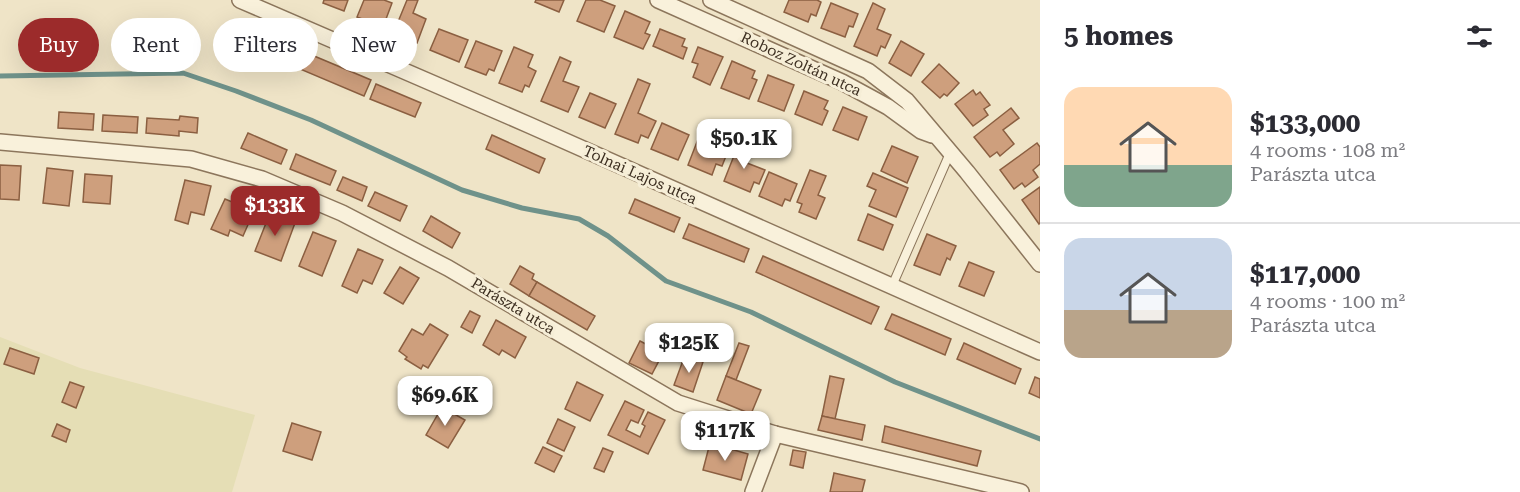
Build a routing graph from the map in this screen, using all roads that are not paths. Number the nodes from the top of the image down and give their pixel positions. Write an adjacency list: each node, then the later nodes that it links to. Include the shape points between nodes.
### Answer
1 (240, 0): 8 (street, Tolnai Lajos utca)
2 (658, 0): 4 (street, Roboz Zoltán utca, via 842,82 888,107 921,131)
3 (711, 0): 4 (street, Roboz Zoltán utca, via 868,71 906,101)
4 (938, 137): 6 (street, Roboz Zoltán utca)
5 (0, 142): 10 (street, Parászta utca, via 191,159 262,179 342,213 448,268 678,403)
6 (950, 153): 7 (street, Roboz Zoltán utca); 8 (lane)
7 (1040, 264)
8 (892, 286): 9 (street, Tolnai Lajos utca)
9 (1040, 352)
10 (775, 434): 11 (street, Parászta utca); 12 (street)
11 (1011, 490)
12 (753, 492)

